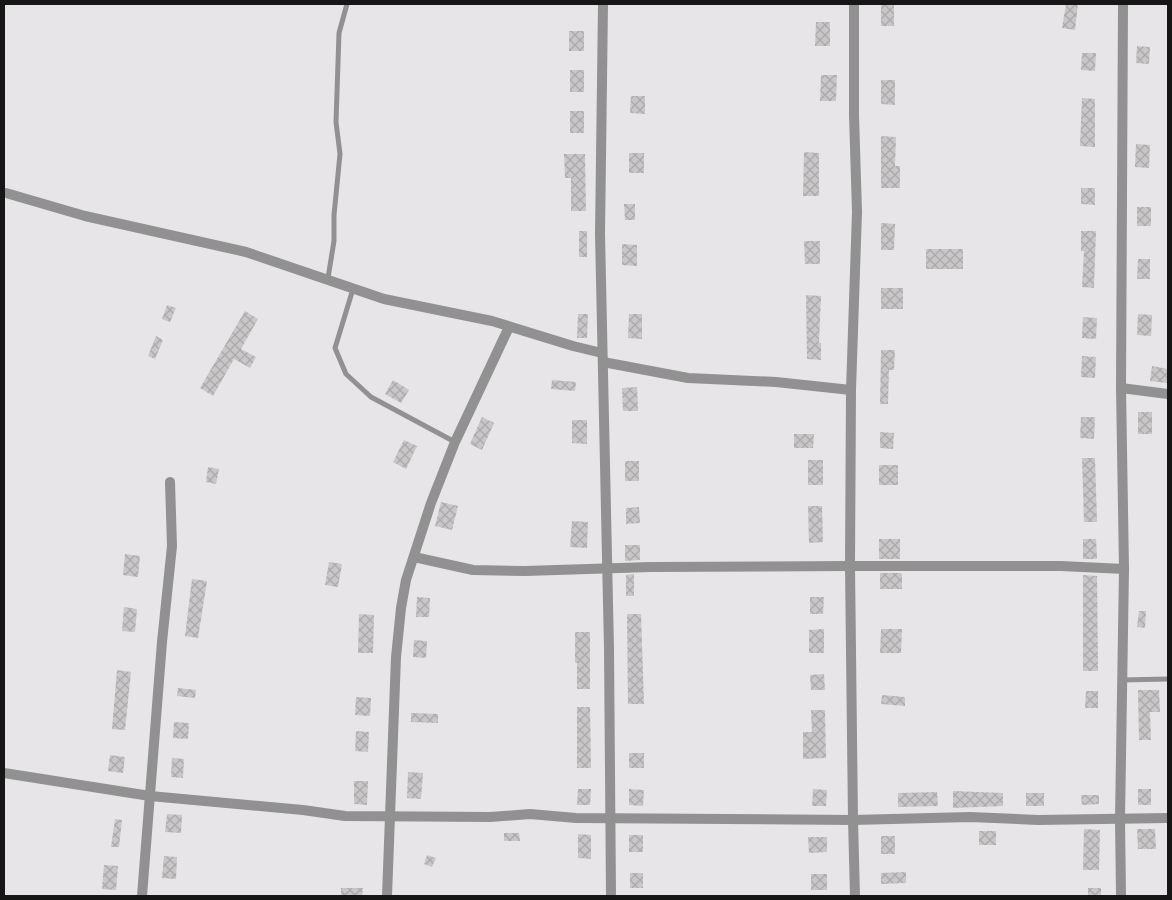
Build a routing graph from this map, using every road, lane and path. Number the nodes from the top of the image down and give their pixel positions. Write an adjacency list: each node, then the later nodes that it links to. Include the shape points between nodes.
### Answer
1 (347, 4): 6 (lane, via 339,33 336,122 340,154)
2 (603, 4): 9 (street)
3 (854, 4): 11 (street, via 857,212)
4 (1123, 4): 10 (street)
5 (6, 193): 6 (street, via 85,216 246,252)
6 (328, 278): 7 (street)
7 (354, 288): 8 (street, via 384,299); 13 (lane, via 336,348 346,374 371,397)
8 (509, 327): 9 (street); 13 (street)
9 (602, 357): 11 (street, via 688,378); 17 (street)
10 (1121, 388): 12 (street); 18 (street)
11 (851, 390): 16 (street)
12 (1168, 394)
13 (455, 442): 15 (street, via 430,502)
14 (170, 482): 22 (street, via 172,546)
15 (414, 557): 17 (street, via 473,570); 23 (street, via 400,608)
16 (850, 566): 17 (street); 18 (street); 27 (street)
17 (607, 569): 24 (street)
18 (1124, 569): 20 (street)
19 (1168, 679): 20 (lane)
20 (1122, 680): 26 (street)
21 (4, 773): 22 (street)
22 (150, 796): 23 (street, via 345,816); 28 (street)
23 (391, 817): 24 (street, via 530,814); 29 (street)
24 (612, 817): 27 (street); 30 (street)
25 (1168, 818): 26 (street)
26 (1120, 819): 27 (street, via 970,817); 32 (street)
27 (853, 820): 31 (street)
28 (142, 896)
29 (387, 896)
30 (611, 896)
31 (855, 896)
32 (1121, 896)

